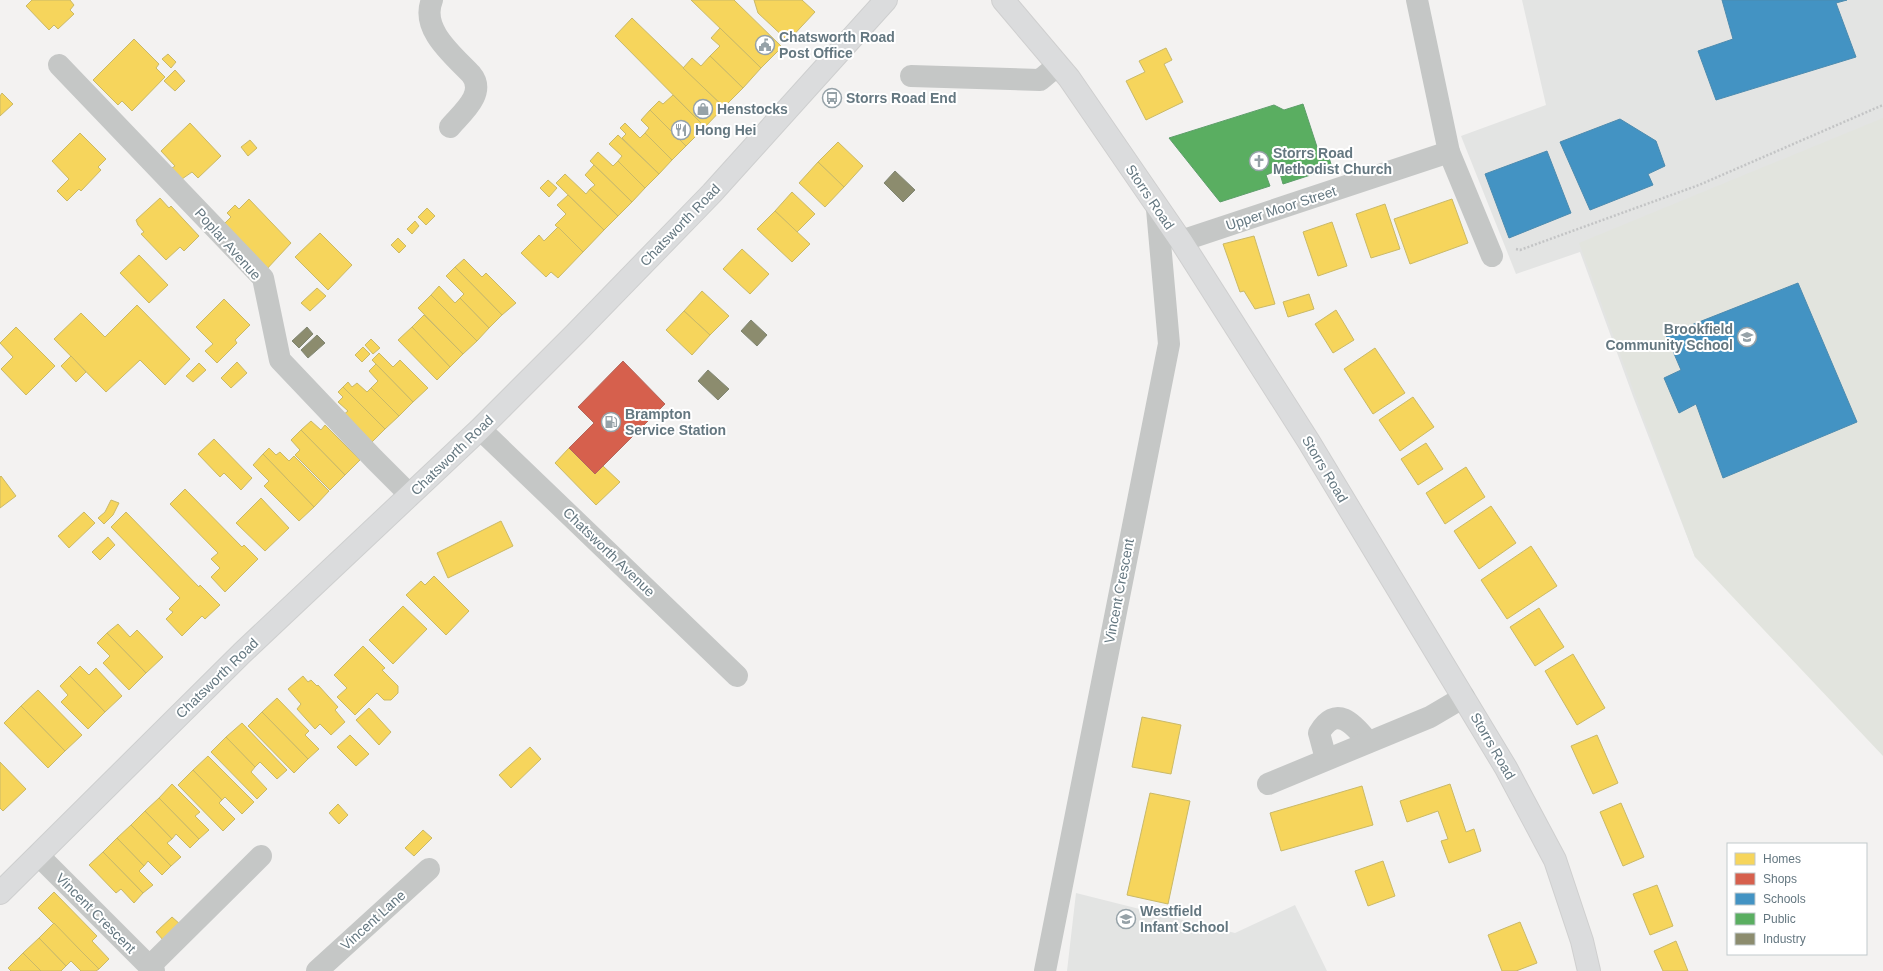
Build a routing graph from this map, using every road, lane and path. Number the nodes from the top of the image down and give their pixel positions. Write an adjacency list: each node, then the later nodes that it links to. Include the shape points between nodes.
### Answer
1 (432, 0): 9 (street, via 429,16 435,32 476,79 477,85 476,93 468,106)
2 (886, 0): 14 (main road, Chatsworth Road, via 712,194)
3 (1003, 0): 6 (main road, Storrs Road)
4 (1416, 0): 10 (street)
5 (59, 64): 15 (street, Poplar Avenue, via 263,278 280,360)
6 (1058, 65): 7 (street, via 1040,80); 11 (main road, Storrs Road)
7 (911, 76)
8 (1883, 105): 13 (path, via 1699,185 1520,250)
9 (450, 127)
10 (1449, 152): 12 (street, Upper Moor Street); 13 (street)
11 (1157, 209): 12 (main road, Storrs Road); 27 (street, Vincent Crescent, via 1169,344)
12 (1181, 241): 17 (main road, Storrs Road, via 1309,442)
13 (1489, 249)
14 (480, 429): 15 (main road, Chatsworth Road); 16 (street, Chatsworth Avenue)
15 (410, 495): 21 (main road, Chatsworth Road, via 242,653)
16 (738, 676)
17 (1464, 697): 18 (street, via 1430,717); 28 (main road, Storrs Road, via 1506,768 1555,860 1582,941)
18 (1368, 742): 19 (street); 19 (street, via 1348,720 1339,717 1331,719 1324,724 1319,733)
19 (1326, 759): 20 (street)
20 (1268, 784)
21 (38, 856): 24 (main road, Chatsworth Road); 25 (street, Vincent Crescent)
22 (261, 856): 25 (street)
23 (429, 869): 26 (street, Vincent Lane)
24 (0, 893)
25 (152, 969)
26 (317, 971)
27 (1045, 971)
28 (1588, 971)

